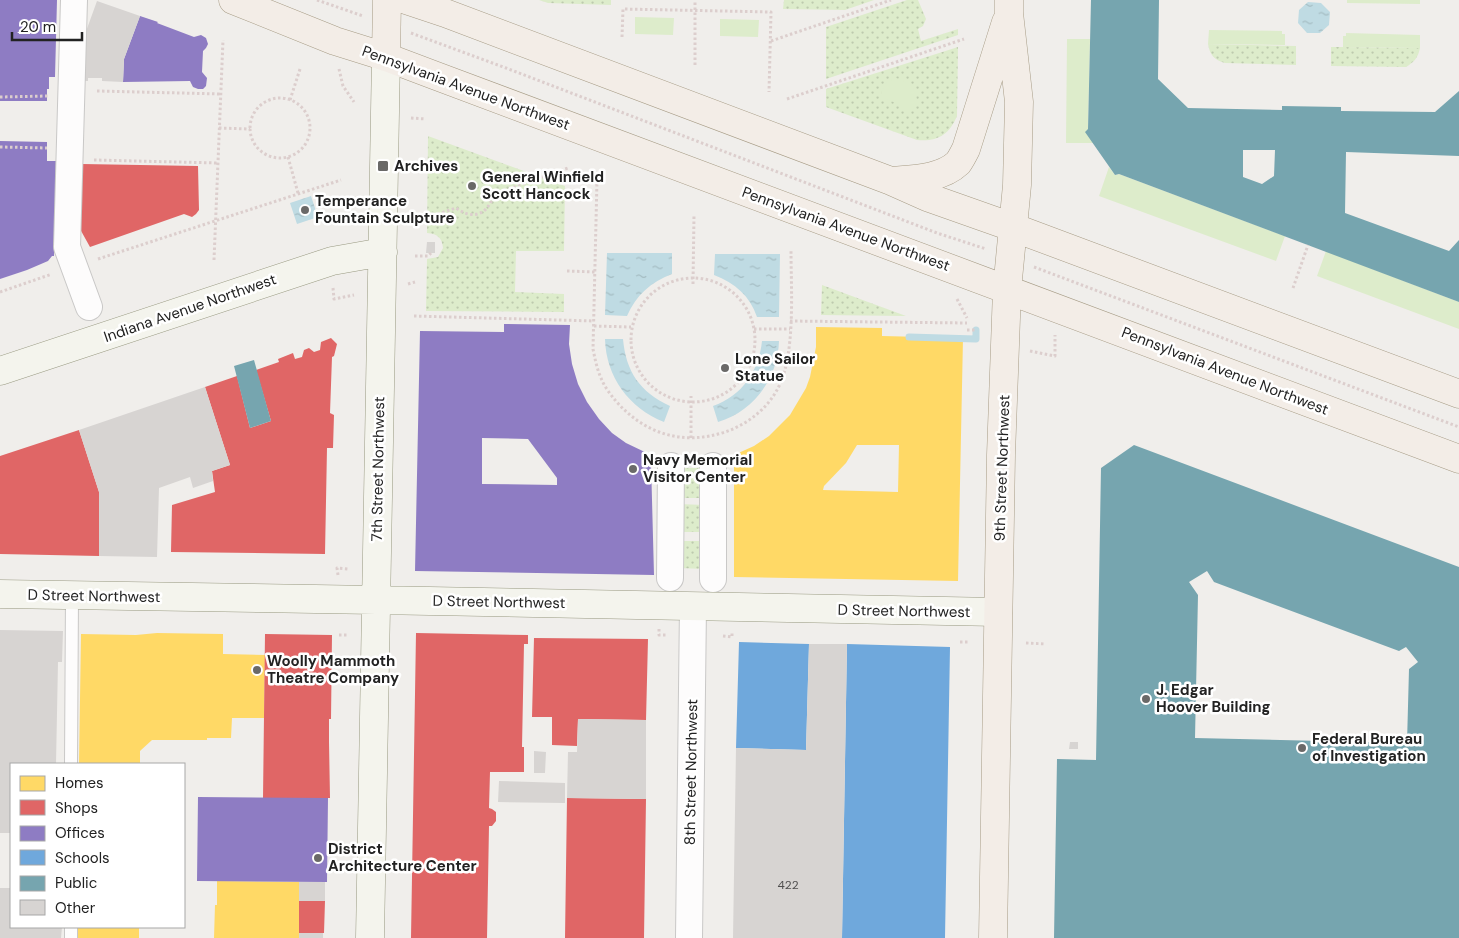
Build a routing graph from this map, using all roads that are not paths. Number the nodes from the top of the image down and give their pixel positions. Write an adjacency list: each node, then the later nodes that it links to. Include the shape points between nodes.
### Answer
1 (74, 0): 11 (street, via 67,247)
2 (233, 0): 6 (main road, Pennsylvania Avenue Northwest)
3 (406, 0): 7 (main road)
4 (1009, 7): 7 (main road, via 966,149 958,162 937,174); 8 (main road, 9th Street Northwest, via 1019,102 1017,185)
5 (386, 12): 6 (main road, 7th Street Northwest)
6 (386, 57): 9 (street, 7th Street Northwest); 10 (main road, Pennsylvania Avenue Northwest)
7 (891, 181): 8 (main road)
8 (1012, 227): 10 (main road, 9th Street Northwest); 13 (main road)
9 (383, 252): 12 (street, Indiana Avenue Northwest, via 332,260); 21 (street, 7th Street Northwest)
10 (1007, 290): 14 (main road, Pennsylvania Avenue Northwest); 23 (main road, 9th Street Northwest)
11 (89, 307)
12 (0, 371)
13 (1459, 394)
14 (1459, 459)
15 (671, 466): 17 (street)
16 (713, 466): 18 (street)
17 (670, 578)
18 (713, 579)
19 (0, 594): 20 (street, D Street Northwest)
20 (72, 595): 21 (street, D Street Northwest); 24 (lane)
21 (376, 600): 22 (street, D Street Northwest); 25 (street, 7th Street Northwest)
22 (693, 606): 23 (street, D Street Northwest); 26 (street, 8th Street Northwest)
23 (998, 612): 27 (main road, 9th Street Northwest)
24 (71, 763)
25 (370, 938)
26 (689, 938)
27 (993, 938)

